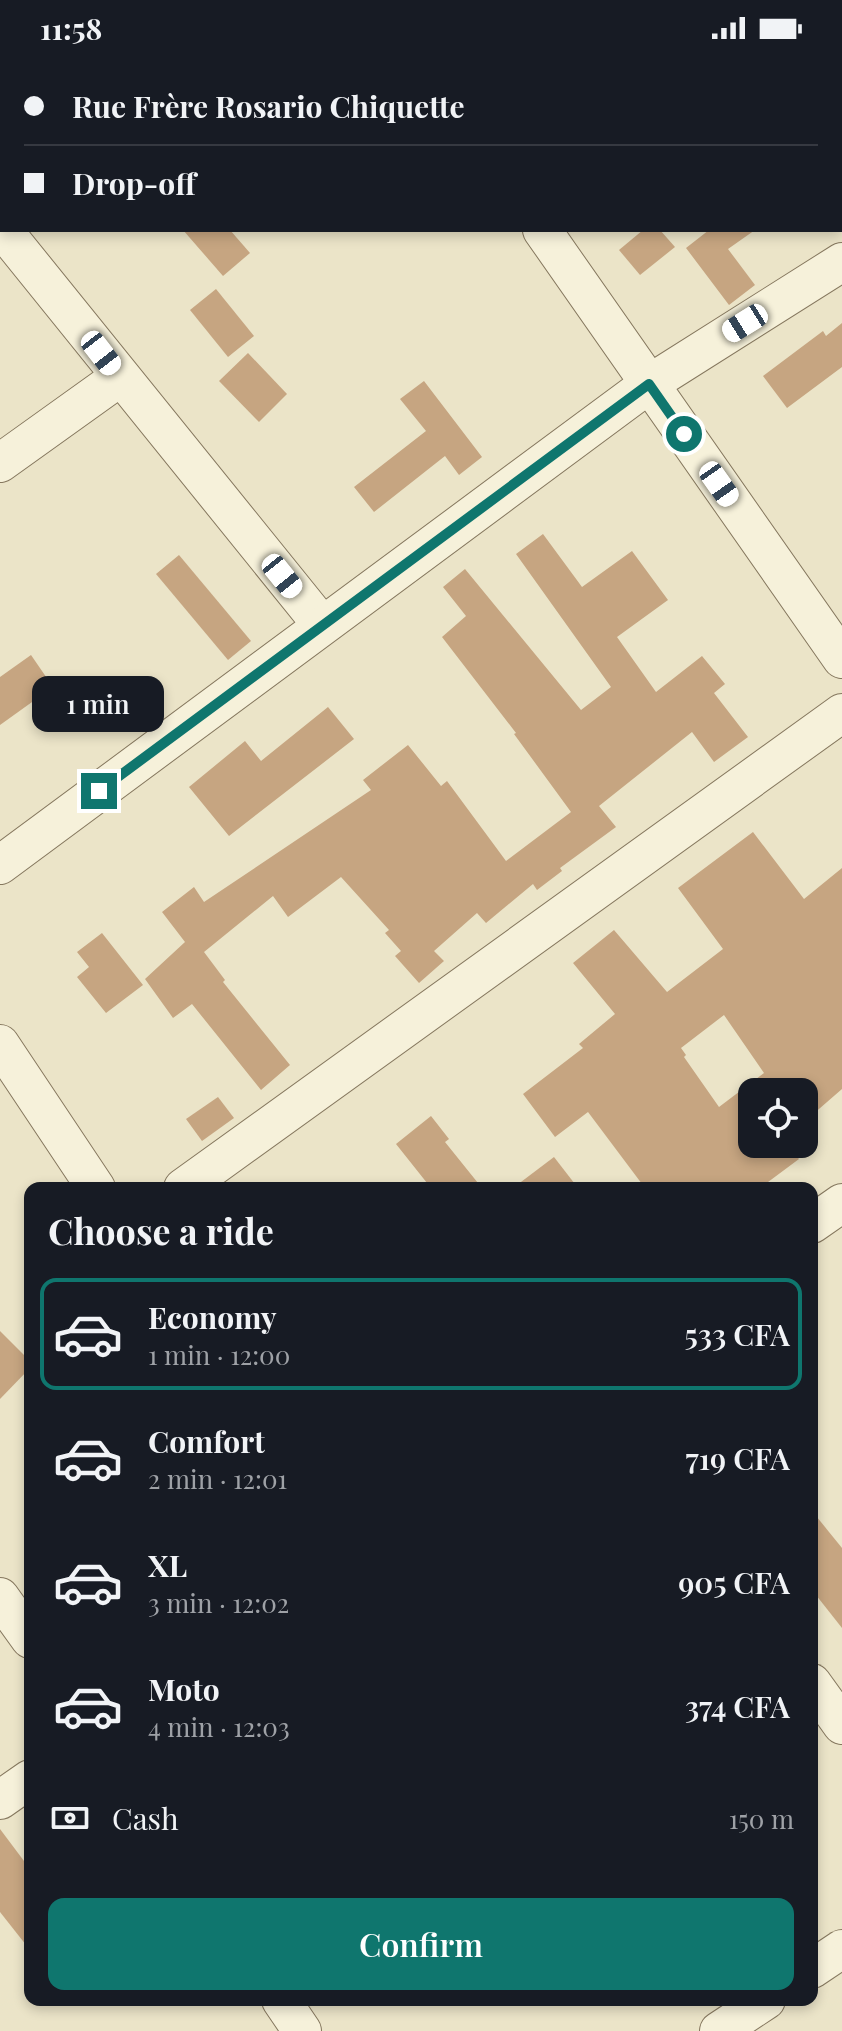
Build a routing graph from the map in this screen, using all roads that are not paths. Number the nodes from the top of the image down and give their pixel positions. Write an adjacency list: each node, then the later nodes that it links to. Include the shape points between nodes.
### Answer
1 (5, 232): 4 (street)
2 (543, 232): 5 (street)
3 (842, 262): 5 (street)
4 (120, 377): 6 (street); 7 (street)
5 (649, 384): 7 (street); 8 (street)
6 (0, 463)
7 (322, 625): 10 (street)
8 (842, 659)
9 (842, 713): 13 (street)
10 (0, 865)
11 (0, 1044): 12 (street)
12 (92, 1182)
13 (191, 1182)
14 (842, 1203): 15 (street)
15 (818, 1220)
16 (0, 1597): 17 (street)
17 (24, 1631)
18 (818, 1691): 19 (street)
19 (842, 1725)
20 (24, 1783): 21 (street)
21 (0, 1800)
22 (842, 1949): 23 (street)
23 (818, 1965)
24 (285, 2006): 26 (street)
25 (757, 2006): 27 (street)
26 (302, 2031)
27 (719, 2031)

